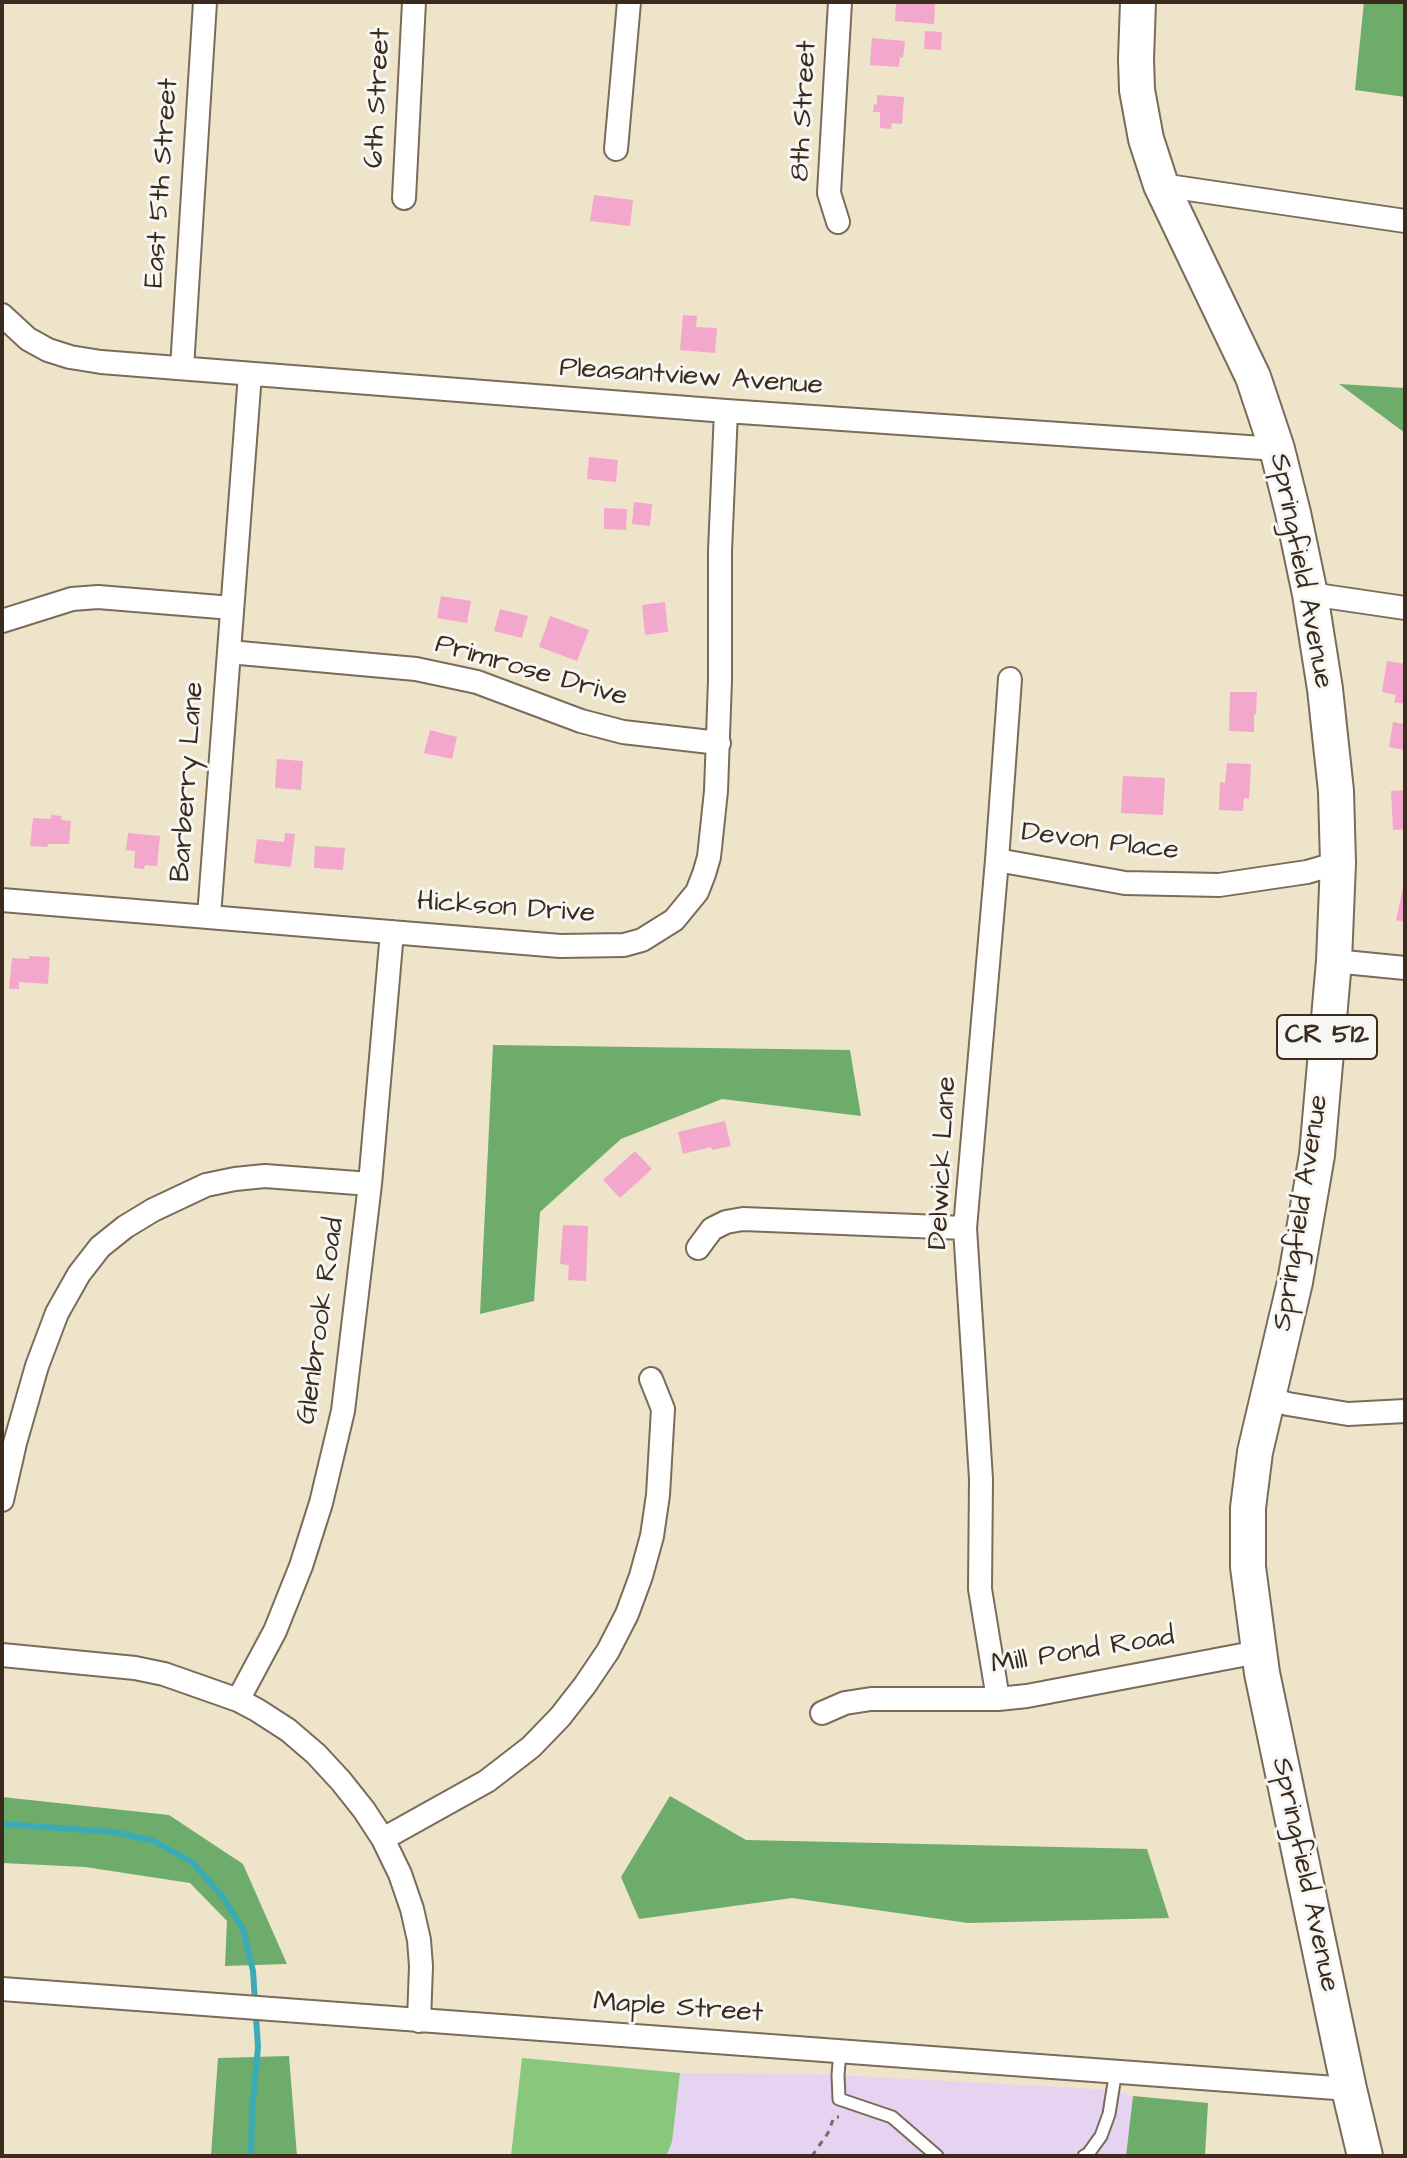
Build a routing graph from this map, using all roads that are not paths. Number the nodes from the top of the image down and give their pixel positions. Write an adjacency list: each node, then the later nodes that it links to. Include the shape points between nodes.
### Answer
1 (205, 2): 12 (street, East 5th Street)
2 (414, 2): 8 (street, 6th Street)
3 (629, 2): 6 (street)
4 (840, 2): 10 (street, 8th Street, via 829,193)
5 (1138, 2): 7 (main road, Springfield Avenue / CR 512, via 1137,90)
6 (616, 149)
7 (1161, 185): 9 (street); 15 (main road, Springfield Avenue / CR 512, via 1253,377)
8 (404, 198)
9 (1405, 221)
10 (838, 222)
11 (2, 315): 12 (street, Pleasantview Avenue, via 28,339 70,357)
12 (182, 368): 13 (street, Pleasantview Avenue)
13 (250, 374): 14 (street, Pleasantview Avenue); 17 (street)
14 (726, 411): 15 (street, Pleasantview Avenue); 22 (street, Hickson Drive)
15 (1277, 449): 16 (main road, Springfield Avenue / CR 512)
16 (1310, 594): 18 (street); 24 (main road, Springfield Avenue / CR 512, via 1336,791)
17 (232, 608): 19 (street, via 98,597 72,599); 20 (street, Barberry Lane)
18 (1405, 608)
19 (2, 621)
20 (229, 652): 22 (street, Primrose Drive, via 416,669 477,682 623,732); 26 (street, Barberry Lane)
21 (1010, 679): 23 (street, Delwick Lane)
22 (719, 743): 27 (street, Hickson Drive, via 709,857 697,892 674,920 642,940 560,946)
23 (997, 860): 24 (street, Devon Place, via 1125,883 1219,885); 31 (street, Delwick Lane)
24 (1338, 863): 28 (main road, Springfield Avenue / CR 512)
25 (2, 900): 26 (street, Hickson Drive)
26 (209, 916): 27 (street, Hickson Drive)
27 (392, 932): 30 (street, Glenbrook Road)
28 (1334, 961): 29 (street); 34 (main road, Springfield Avenue / CR 512, via 1317,1155)
29 (1405, 968)
30 (370, 1184): 36 (street, via 265,1176 206,1185 153,1210 100,1247 57,1313 37,1366); 40 (street, Glenbrook Road, via 343,1411 321,1503 280,1618)
31 (965, 1228): 32 (street, via 743,1219 712,1229); 39 (street, Delwick Lane, via 981,1479 980,1589)
32 (698, 1248)
33 (651, 1379): 42 (street, via 663,1409 652,1536 632,1601 608,1651 531,1747 487,1781)
34 (1268, 1398): 35 (street, via 1348,1414); 37 (main road, Springfield Avenue / CR 512, via 1248,1508 1248,1567)
35 (1405, 1411)
36 (2, 1500)
37 (1258, 1652): 39 (street, Mill Pond Road); 47 (main road, Springfield Avenue / CR 512)
38 (2, 1655): 40 (street, via 135,1668)
39 (998, 1699): 41 (street, Mill Pond Road, via 871,1699)
40 (238, 1700): 42 (street, via 316,1754)
41 (822, 1713)
42 (383, 1839): 44 (street, via 412,1909 421,1966)
43 (2, 1989): 44 (street, Maple Street)
44 (419, 2021): 45 (street, Maple Street)
45 (840, 2051): 46 (street, Maple Street); 49 (lane, via 839,2099 892,2117)
46 (1116, 2070): 47 (street, Maple Street); 48 (lane, via 1109,2114)
47 (1349, 2089): 50 (main road, Springfield Avenue / CR 512)
48 (1087, 2155)
49 (937, 2156)
50 (1365, 2156)

